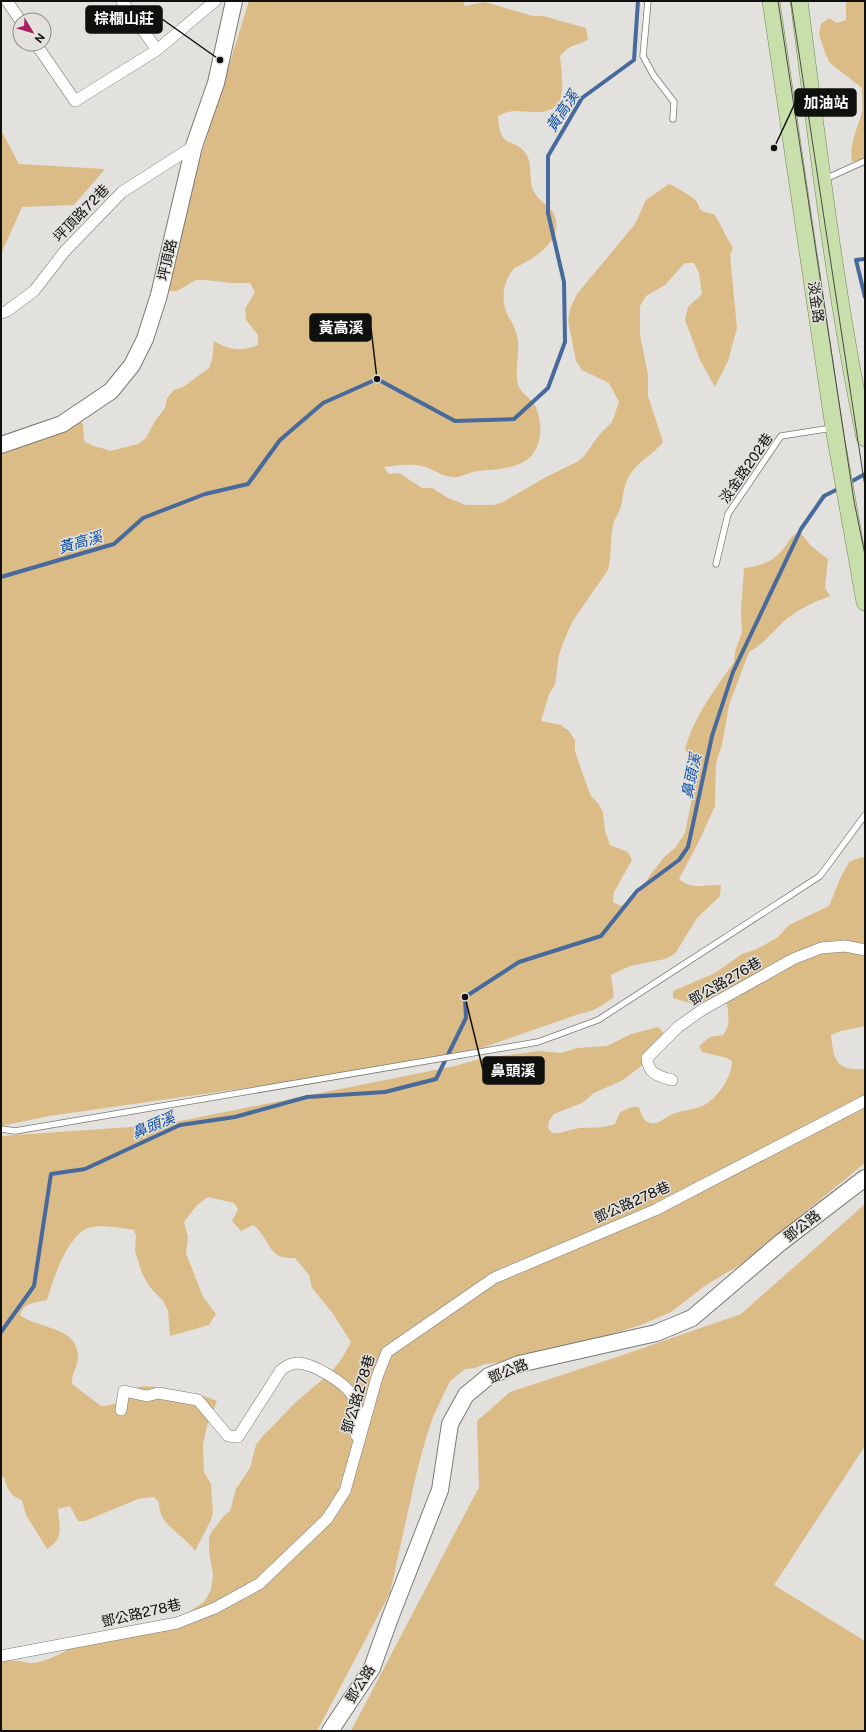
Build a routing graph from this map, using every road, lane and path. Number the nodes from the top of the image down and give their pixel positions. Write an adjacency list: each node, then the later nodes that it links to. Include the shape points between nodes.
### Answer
1 (7, 1): 8 (street)
2 (122, 1): 9 (street)
3 (215, 1): 9 (street)
4 (234, 1): 12 (street, 坪頂路, via 216,83)
5 (648, 1): 11 (lane, via 643,56 654,76 674,102)
6 (771, 1): 16 (main road, 淡金路)
7 (799, 1): 14 (main road, 淡金路)
8 (15, 12)
9 (156, 50): 10 (street, via 75,101)
10 (41, 52)
11 (673, 119)
12 (194, 146): 15 (street, 坪頂路72巷, via 122,192 64,251 34,291); 18 (street, 坪頂路, via 159,295 145,339 132,365 111,391 62,424)
13 (865, 161): 14 (lane)
14 (823, 180): 17 (main road, 淡金路, via 854,386)
15 (1, 313)
16 (834, 428): 19 (lane, 淡金路202巷, via 781,436 728,514); 20 (main road, 淡金路)
17 (865, 438)
18 (1, 445)
19 (716, 564)
20 (865, 602)
21 (865, 815): 25 (lane, via 820,876 598,1020 530,1043 15,1131)
22 (865, 950): 23 (street, 鄧公路276巷, via 845,946 821,948 793,959 702,1010 678,1028 647,1058 648,1066 655,1076)
23 (672, 1080)
24 (865, 1101): 28 (street, 鄧公路278巷, via 655,1210 494,1278 387,1352 377,1377)
25 (1, 1129)
26 (865, 1178): 30 (street, 鄧公路, via 780,1243 692,1318 656,1334 519,1364 489,1376 466,1395 450,1424 440,1490 372,1668)
27 (120, 1410): 28 (street, via 124,1391 147,1396 158,1393 198,1400 228,1436 238,1437 281,1370 288,1365 299,1363 324,1372 345,1386 354,1397 357,1414)
28 (354, 1459): 29 (street, 鄧公路278巷, via 345,1491 328,1519 252,1588 215,1608 177,1623)
29 (1, 1656)
30 (330, 1731)

